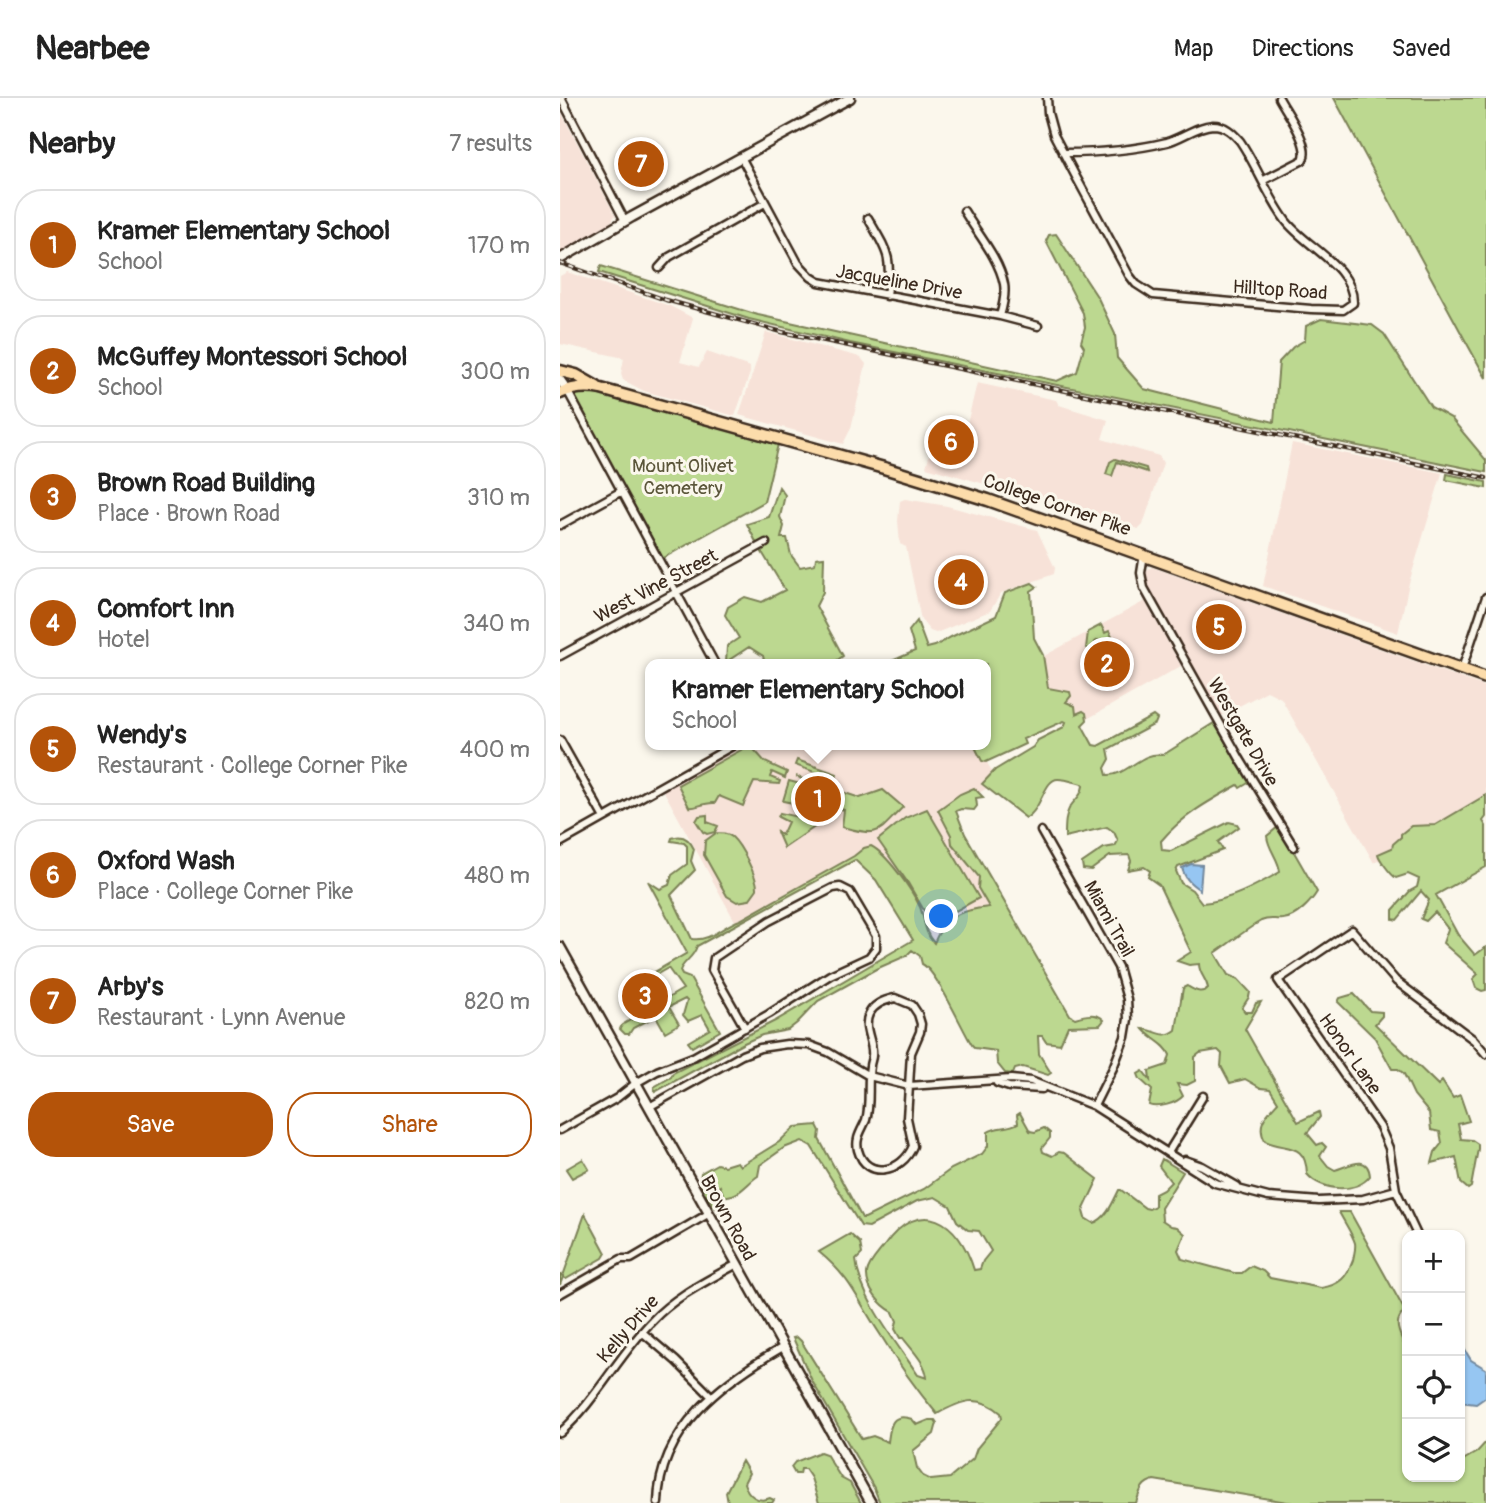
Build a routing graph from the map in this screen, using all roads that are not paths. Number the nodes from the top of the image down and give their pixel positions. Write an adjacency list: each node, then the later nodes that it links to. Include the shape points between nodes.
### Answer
1 (561, 98): 12 (street)
2 (850, 98): 5 (street)
3 (1047, 98): 6 (street, Hilltop Road, via 1054,135)
4 (1279, 98): 8 (street, via 1306,154 1303,160)
5 (836, 101): 7 (street)
6 (1063, 153): 8 (street, Hilltop Road, via 1165,142 1200,128 1222,126 1240,141); 8 (street, Hilltop Road, via 1129,275 1145,292 1280,307 1350,307 1353,295 1340,272 1288,223)
7 (741, 157): 9 (street, Jacqueline Drive); 12 (street)
8 (1264, 180)
9 (765, 203): 14 (street, via 668,257); 15 (street, Jacqueline Drive, via 798,263 811,277 831,286)
10 (964, 211): 16 (street, via 1002,277)
11 (868, 218): 15 (street, via 890,261)
12 (625, 221): 13 (street)
13 (560, 260)
14 (659, 268)
15 (887, 296): 16 (street, Jacqueline Drive)
16 (1000, 316): 17 (street, Jacqueline Drive)
17 (1038, 326)
18 (560, 371): 20 (highway)
19 (560, 380): 21 (street)
20 (601, 389): 21 (highway, College Corner Pike); 25 (highway, College Corner Pike, via 895,471)
21 (563, 392): 22 (street)
22 (620, 492): 23 (street); 26 (street)
23 (560, 525)
24 (766, 543): 26 (street, West Vine Street)
25 (1144, 554): 30 (highway, College Corner Pike); 37 (street, Westgate Drive, via 1144,588)
26 (675, 593): 28 (street, West Vine Street); 29 (street)
27 (1486, 597): 30 (street)
28 (560, 656)
29 (712, 659)
30 (1462, 669): 31 (highway, College Corner Pike)
31 (1486, 678)
32 (560, 740): 34 (street)
33 (725, 750): 34 (street)
34 (604, 818): 36 (street)
35 (1041, 831): 45 (street, Miami Trail, via 1118,967 1127,999 1125,1037)
36 (560, 843)
37 (1294, 847)
38 (560, 947): 42 (street, Brown Road)
39 (745, 1028): 39 (street, via 803,990 874,953 876,936 850,892 833,888 769,921 714,958 712,970); 42 (street)
40 (1486, 1054): 49 (street, Honor Lane, via 1396,981 1353,930 1278,980 1372,1113 1389,1148)
41 (869, 1076): 43 (street); 43 (street, via 873,1055 867,1016 885,1000 904,1000 918,1013 921,1024 911,1053); 43 (street, via 868,1112 858,1149 875,1168 884,1170 904,1162 913,1146 906,1118); 46 (street, via 828,1052 787,1044 742,1055)
42 (636, 1083): 46 (street, Brown Road); 47 (street)
43 (909, 1086): 45 (street, via 1010,1079 1031,1082)
44 (1203, 1096): 48 (street)
45 (1094, 1106): 48 (street)
46 (649, 1107): 50 (street, Brown Road)
47 (560, 1130)
48 (1169, 1151): 49 (street, via 1215,1183 1268,1196 1363,1199)
49 (1396, 1190): 51 (street, Honor Lane)
50 (708, 1214): 52 (street, Brown Road); 53 (street)
51 (1416, 1230)
52 (737, 1265): 54 (street, Kelly Drive, via 675,1301); 55 (street, Brown Road)
53 (560, 1294)
54 (642, 1332): 56 (street); 57 (street, Kelly Drive)
55 (783, 1347): 56 (street); 59 (street, Brown Road)
56 (711, 1396): 58 (street, via 670,1449)
57 (560, 1433)
58 (658, 1503)
59 (871, 1503)

